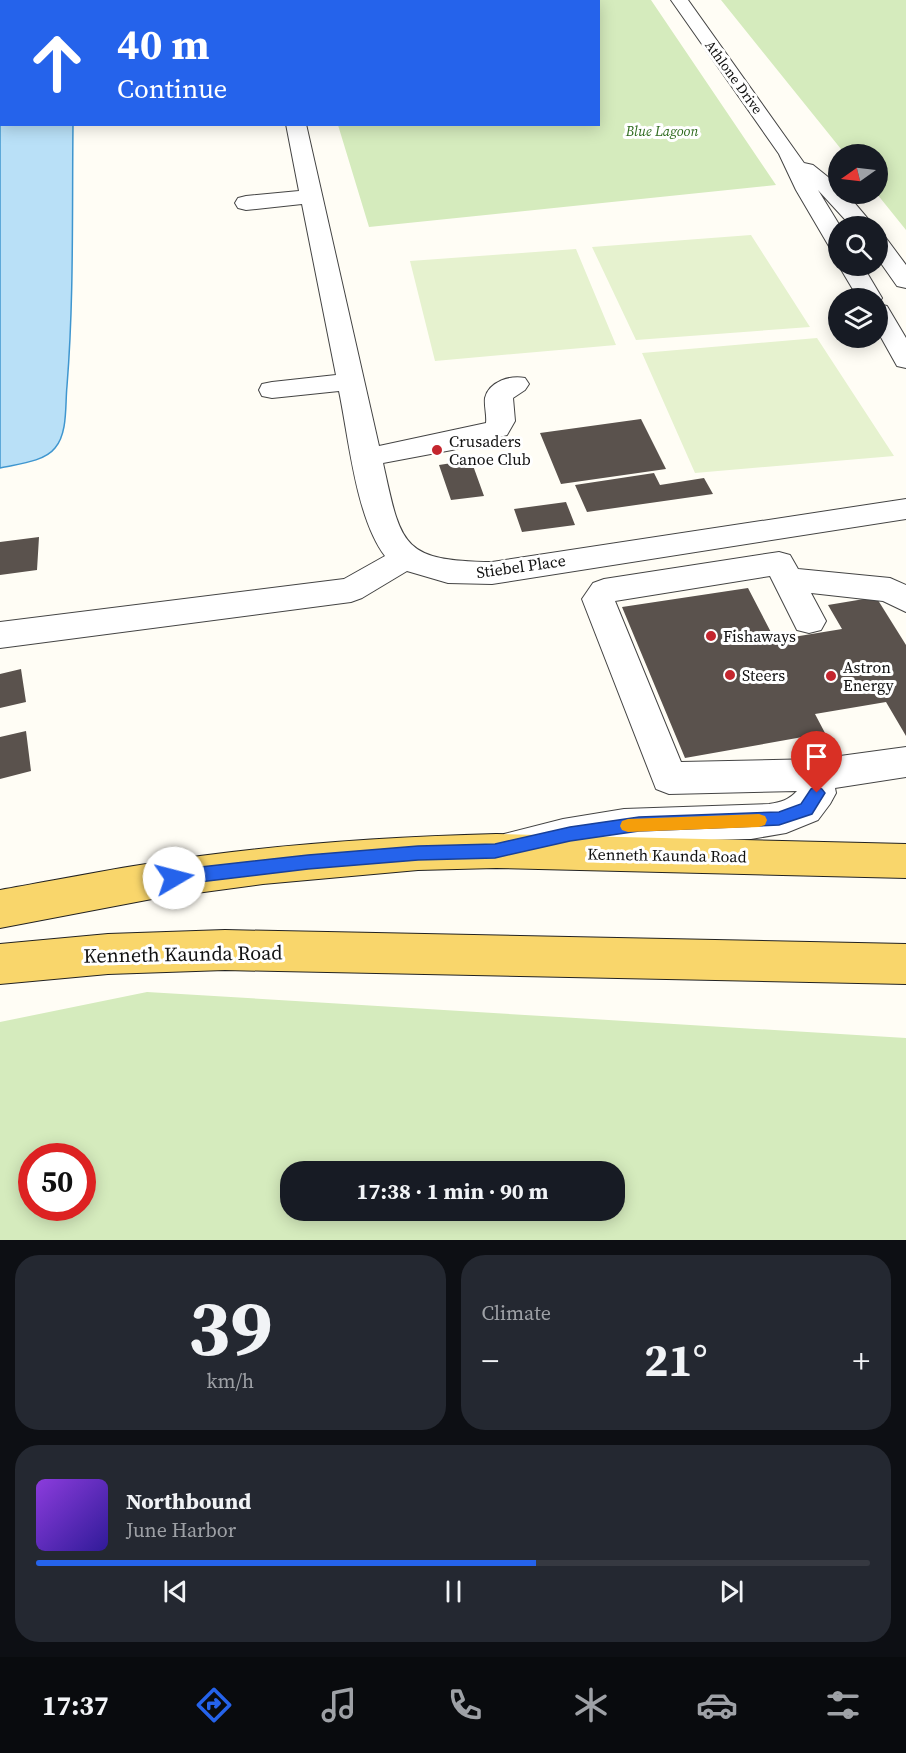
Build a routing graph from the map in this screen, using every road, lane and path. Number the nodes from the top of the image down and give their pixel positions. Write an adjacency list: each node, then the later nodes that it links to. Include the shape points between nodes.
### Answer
1 (678, 0): 3 (street, Athlone Drive)
2 (296, 126): 4 (street, Stiebel Place)
3 (789, 154): 6 (street, Athlone Drive, via 836,194); 7 (street, Athlone Drive)
4 (311, 198): 5 (street); 12 (street, Stiebel Place)
5 (246, 203)
6 (855, 216)
7 (828, 226)
8 (888, 257): 9 (street)
9 (906, 281)
10 (888, 328): 11 (street)
11 (906, 360)
12 (351, 381): 14 (street); 15 (street, Stiebel Place)
13 (516, 384): 15 (street, via 499,398 501,421 496,429)
14 (272, 390)
15 (367, 457): 18 (street, Stiebel Place, via 387,536)
16 (906, 508): 17 (street, Stiebel Place)
17 (763, 530): 18 (street, Stiebel Place, via 492,573 426,568); 19 (street)
18 (405, 558): 22 (street, via 351,590)
19 (784, 571): 20 (street, via 890,590); 21 (street); 24 (street, via 604,591 598,599 669,778)
20 (906, 600)
21 (809, 621)
22 (0, 635)
23 (906, 762): 24 (street)
24 (814, 775): 25 (street, via 817,793 806,809 788,816 639,824)
25 (495, 851): 26 (main road, Kenneth Kaunda Road); 27 (main road, Kenneth Kaunda Road, via 263,866 152,881)
26 (906, 861)
27 (0, 909)
28 (0, 964): 29 (main road, Kenneth Kaunda Road, via 108,954 225,950)
29 (906, 964)

